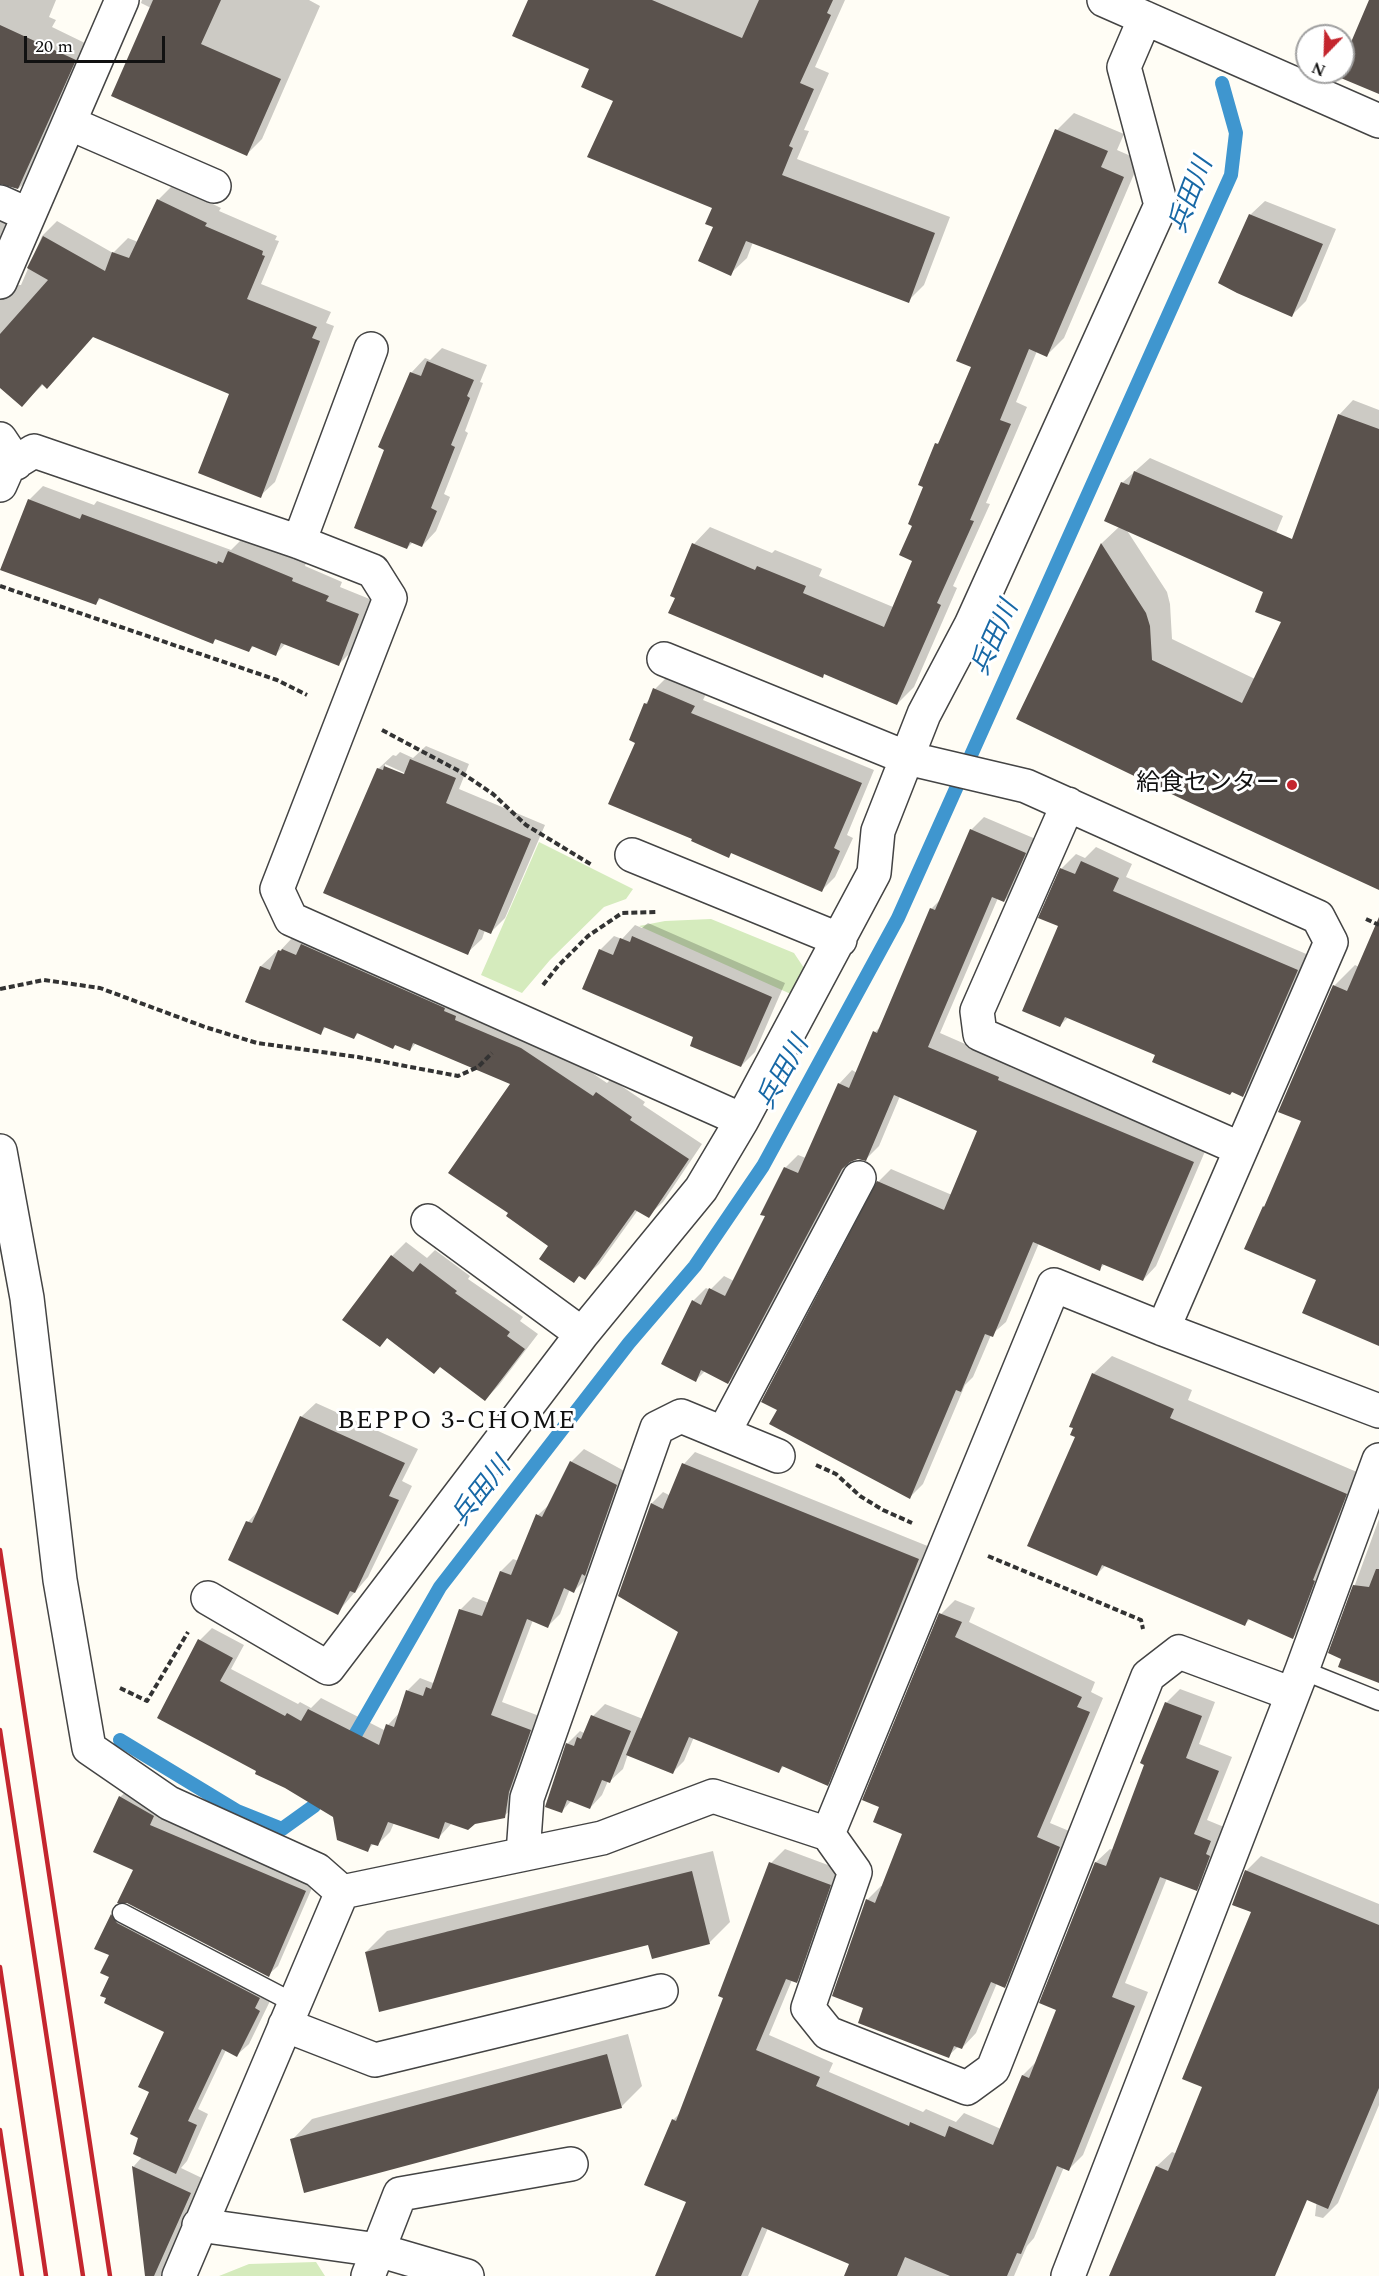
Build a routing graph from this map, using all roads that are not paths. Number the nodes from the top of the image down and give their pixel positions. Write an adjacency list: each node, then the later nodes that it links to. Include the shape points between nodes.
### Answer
1 (122, 0): 5 (street)
2 (1104, 0): 3 (street)
3 (1145, 18): 4 (street); 13 (street, via 1124,67 1161,205)
4 (1379, 121)
5 (69, 123): 6 (street); 7 (street)
6 (214, 186)
7 (15, 208): 8 (street)
8 (0, 282)
9 (371, 349): 11 (street)
10 (5, 462): 11 (street, via 34,451)
11 (299, 542): 17 (street, via 373,571 390,598 277,889 291,919)
12 (664, 659): 13 (street)
13 (907, 758): 14 (street, via 1026,786); 16 (street, via 878,831 874,873)
14 (1068, 804): 18 (street, via 1318,917 1331,942); 18 (street, via 977,1011 980,1034)
15 (632, 855): 16 (street)
16 (840, 940): 17 (street)
17 (742, 1120): 24 (street, via 701,1189)
18 (1241, 1149): 23 (street)
19 (0, 1151): 22 (street)
20 (859, 1178): 26 (street)
21 (428, 1221): 24 (street)
22 (14, 1300): 34 (street, via 89,1748 169,1803 317,1870)
23 (1163, 1329): 25 (street); 32 (street, via 1054,1284)
24 (582, 1334): 29 (street, via 328,1668)
25 (1379, 1411)
26 (724, 1432): 27 (street); 33 (street, via 681,1416 657,1428 528,1798)
27 (778, 1456)
28 (1379, 1460): 30 (street)
29 (208, 1598)
30 (1297, 1682): 31 (lane); 32 (street, via 1179,1652 1148,1676 993,2069 967,2088 828,2033 808,2008 855,1872); 43 (street)
31 (1379, 1701)
32 (828, 1834): 33 (street, via 713,1796 602,1838)
33 (523, 1854): 34 (street)
34 (342, 1892): 37 (street)
35 (122, 1912): 37 (lane)
36 (661, 1991): 37 (street, via 375,2060)
37 (290, 2014): 39 (street)
38 (571, 2164): 40 (street, via 400,2194)
39 (199, 2225): 40 (street); 41 (street)
40 (373, 2263): 42 (street)
41 (179, 2276)
42 (467, 2276)
43 (1068, 2276)

